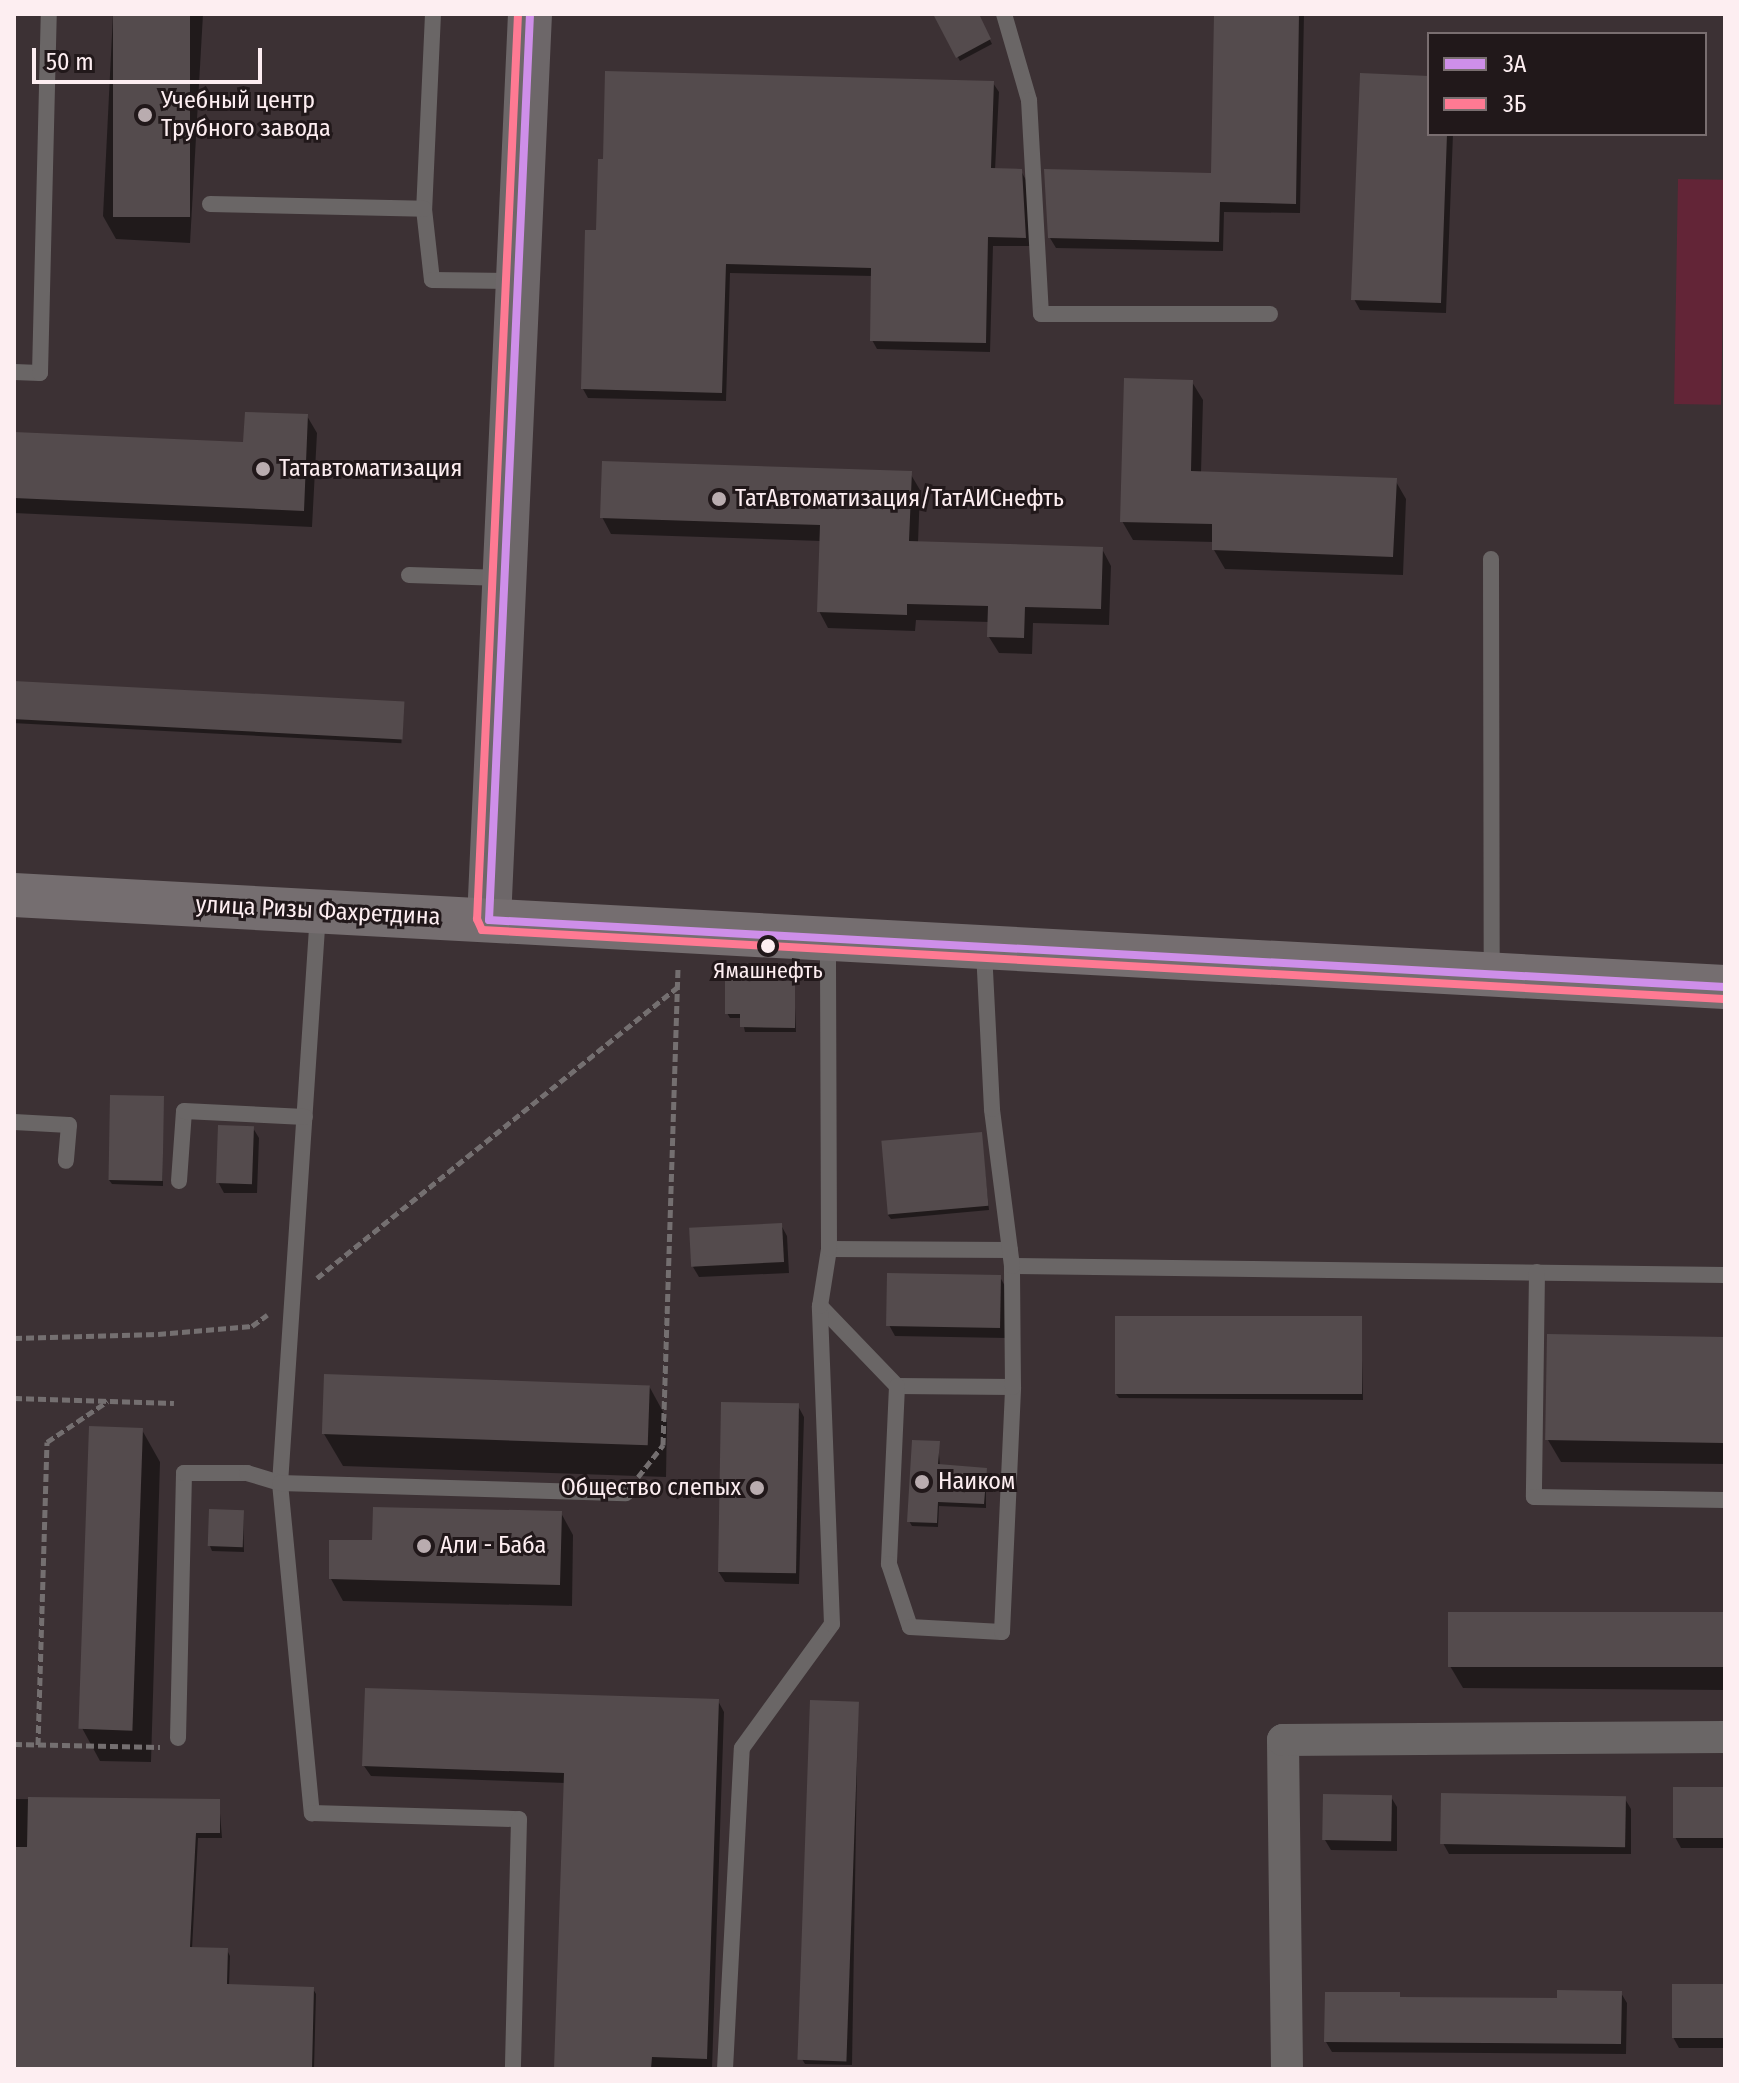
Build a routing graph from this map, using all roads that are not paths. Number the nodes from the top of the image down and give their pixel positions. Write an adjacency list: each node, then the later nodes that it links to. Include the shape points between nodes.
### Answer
1 (49, 14): 9 (lane, via 40,373)
2 (433, 14): 6 (lane)
3 (530, 14): 7 (street)
4 (1004, 14): 8 (lane, via 1029,100 1041,314)
5 (210, 204): 6 (lane)
6 (424, 209): 7 (lane, via 432,280)
7 (518, 281): 12 (street)
8 (1270, 314)
9 (14, 372)
10 (1491, 559): 18 (lane)
11 (409, 575): 12 (lane)
12 (505, 578): 15 (street)
13 (14, 895): 14 (main road, улица Ризы Фахретдина)
14 (318, 911): 15 (main road, улица Ризы Фахретдина); 20 (lane)
15 (489, 920): 16 (main road, улица Ризы Фахретдина)
16 (828, 939): 17 (main road, улица Ризы Фахретдина); 24 (lane)
17 (984, 949): 18 (main road, улица Ризы Фахретдина); 25 (lane, via 992,1109)
18 (1492, 974): 19 (main road, улица Ризы Фахретдина)
19 (1725, 987)
20 (305, 1117): 23 (lane, via 184,1111); 31 (lane)
21 (14, 1122): 22 (lane, via 69,1125)
22 (66, 1161)
23 (179, 1181)
24 (829, 1249): 25 (lane); 28 (lane)
25 (1011, 1258): 26 (lane); 30 (lane)
26 (1537, 1272): 27 (lane); 33 (lane, via 1534,1497)
27 (1725, 1275)
28 (820, 1306): 29 (lane); 37 (lane, via 832,1624 742,1748)
29 (897, 1386): 30 (lane); 30 (lane, via 889,1564 910,1627 1002,1632)
30 (1013, 1387)
31 (280, 1483): 32 (lane); 35 (lane, via 247,1473 184,1473); 36 (lane, via 312,1813 519,1819)
32 (626, 1493)
33 (1725, 1500)
34 (1725, 1737): 38 (street, via 1283,1740)
35 (178, 1738)
36 (513, 2069)
37 (725, 2069)
38 (1287, 2069)

